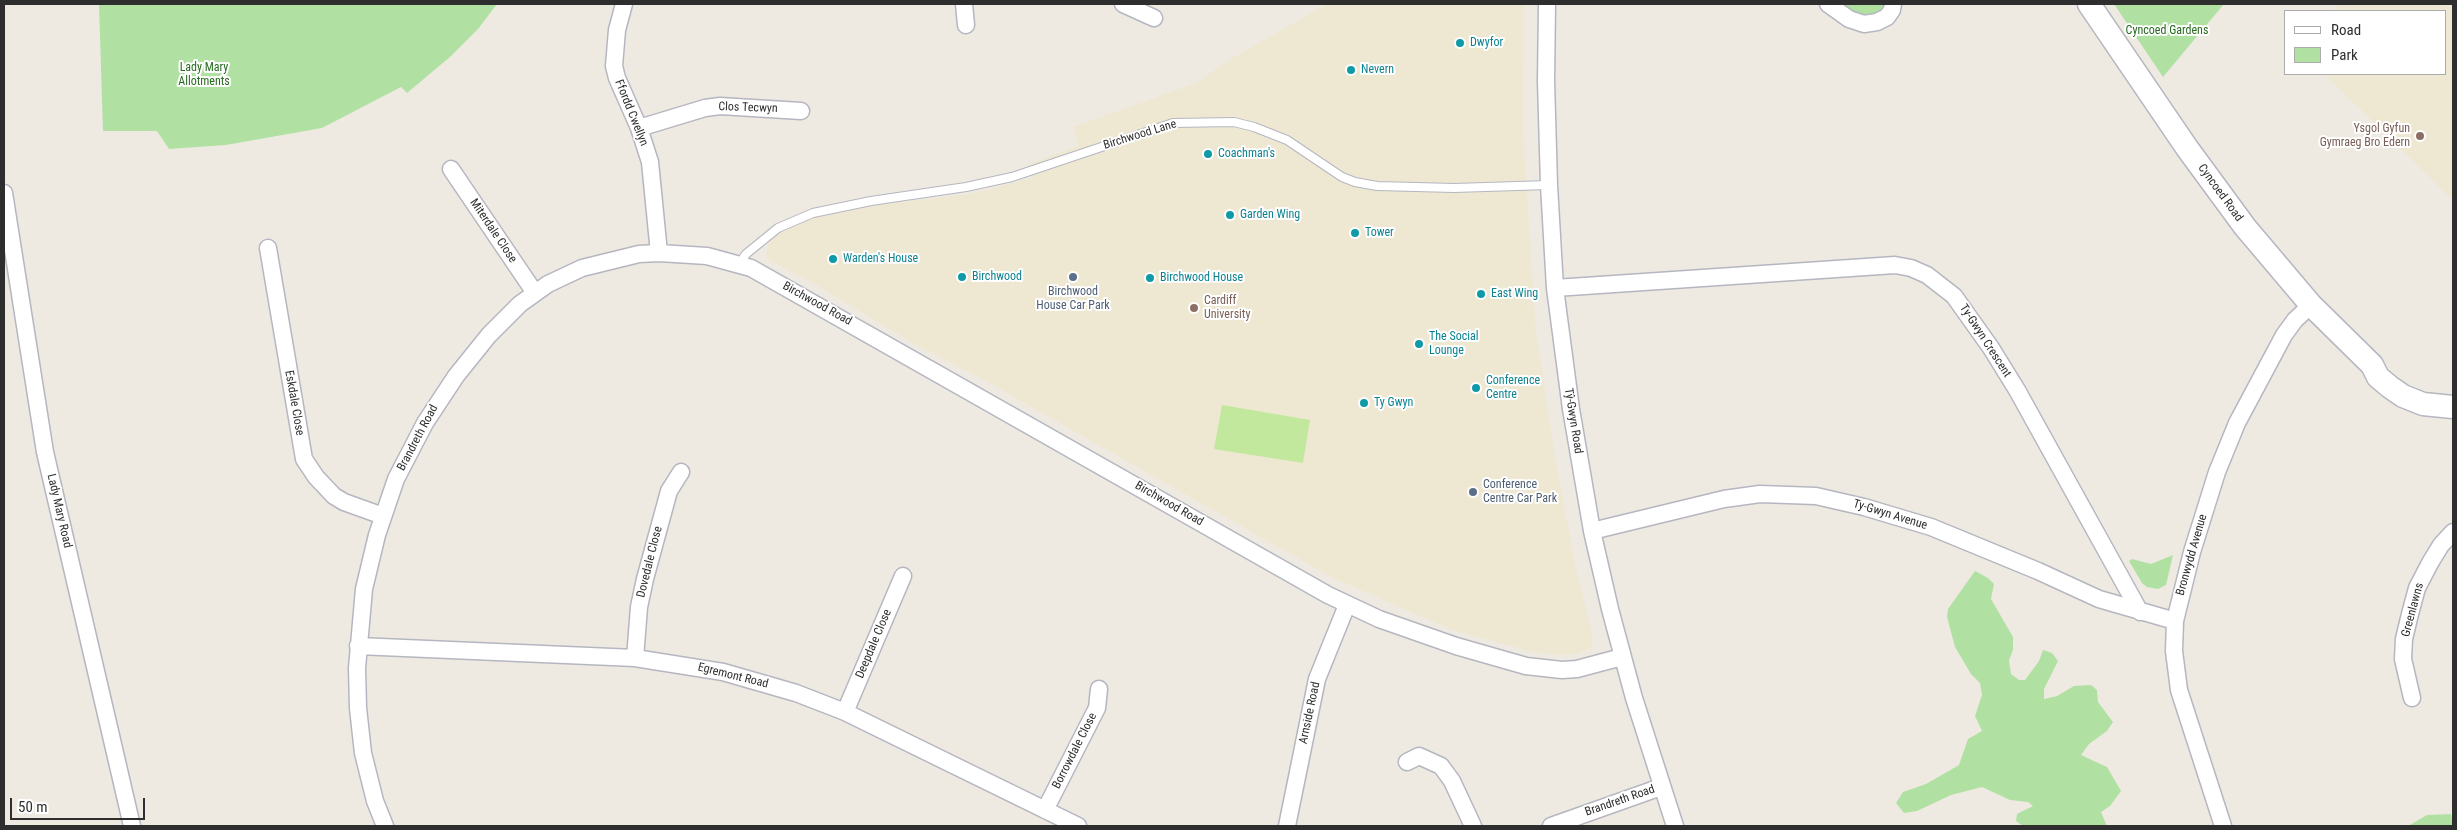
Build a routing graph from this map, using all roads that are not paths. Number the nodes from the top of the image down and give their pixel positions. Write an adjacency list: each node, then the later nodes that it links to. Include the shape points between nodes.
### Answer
1 (624, 4): 11 (street, Ffordd Cwellyn, via 614,66)
2 (964, 4): 9 (street)
3 (1123, 4): 8 (street)
4 (1547, 4): 13 (street, Tŷ-Gwyn Road)
5 (1828, 4): 6 (street, via 1849,20 1864,24 1887,17)
6 (1893, 4)
7 (2089, 4): 20 (street, Cyncoed Road, via 2245,227)
8 (1154, 18)
9 (966, 25)
10 (801, 111): 11 (street, Clos Tecwyn, via 720,106)
11 (639, 128): 16 (street, Ffordd Cwellyn, via 651,172)
12 (450, 169): 19 (street, Miterdale Close)
13 (1549, 185): 17 (lane, Birchwood Lane, via 1377,186 1342,177 1287,140 1254,127 1234,122 1173,123 1012,177 813,213 778,228 746,254); 18 (street, Tŷ-Gwyn Road)
14 (4, 193): 39 (street, Lady Mary Road, via 45,452)
15 (268, 248): 23 (street, Eskdale Close, via 304,459 334,496)
16 (659, 253): 17 (street, Brandreth Road, via 707,256); 19 (street, Brandreth Road, via 620,257 582,268)
17 (740, 263): 27 (street, Birchwood Road, via 822,306)
18 (1556, 288): 24 (street, Tŷ-Gwyn Road, via 1570,409); 28 (street, Ty-Gwyn Crescent, via 1896,265 1927,275 1966,309 1991,348)
19 (535, 293): 23 (street, Brandreth Road, via 506,318 456,376 411,448)
20 (2311, 305): 21 (street, Cyncoed Road, via 2372,365 2386,368); 29 (street, Bronwydd Avenue, via 2284,335 2237,423 2194,543)
21 (2453, 405)
22 (681, 472): 32 (street, Dovedale Close, via 669,491 645,579)
23 (383, 516): 30 (street, Brandreth Road, via 364,589)
24 (1592, 531): 28 (street, Ty-Gwyn Avenue, via 1724,499 1760,494 1816,496 1931,527 2099,599); 31 (street, Tŷ-Gwyn Road)
25 (2453, 532): 34 (street, Greenlawns, via 2430,563 2417,588 2410,614 2403,659)
26 (902, 576): 35 (street, Deepdale Close)
27 (1347, 605): 31 (street, Birchwood Road, via 1456,646 1526,666 1576,669); 42 (street, Arnside Road, via 1317,679)
28 (2140, 612): 29 (street, Ty-Gwyn Avenue)
29 (2175, 621): 46 (street, Bronwydd Avenue, via 2174,650 2179,690)
30 (358, 646): 32 (street, Egremont Road); 40 (street, Brandreth Road, via 359,729 368,776)
31 (1622, 657): 37 (street, Tŷ-Gwyn Road)
32 (635, 658): 35 (street, Egremont Road, via 723,672 796,693)
33 (1099, 689): 38 (street, Borrowdale Close, via 1097,708)
34 (2412, 698)
35 (845, 712): 38 (street, Egremont Road)
36 (1407, 762): 43 (street, via 1419,756 1441,766)
37 (1662, 787): 44 (street, Brandreth Road); 45 (street, Tŷ-Gwyn Road)
38 (1045, 810): 41 (street, Egremont Road)
39 (132, 826)
40 (385, 826)
41 (1078, 826)
42 (1288, 826)
43 (1474, 826)
44 (1550, 826)
45 (1675, 826)
46 (2223, 826)

